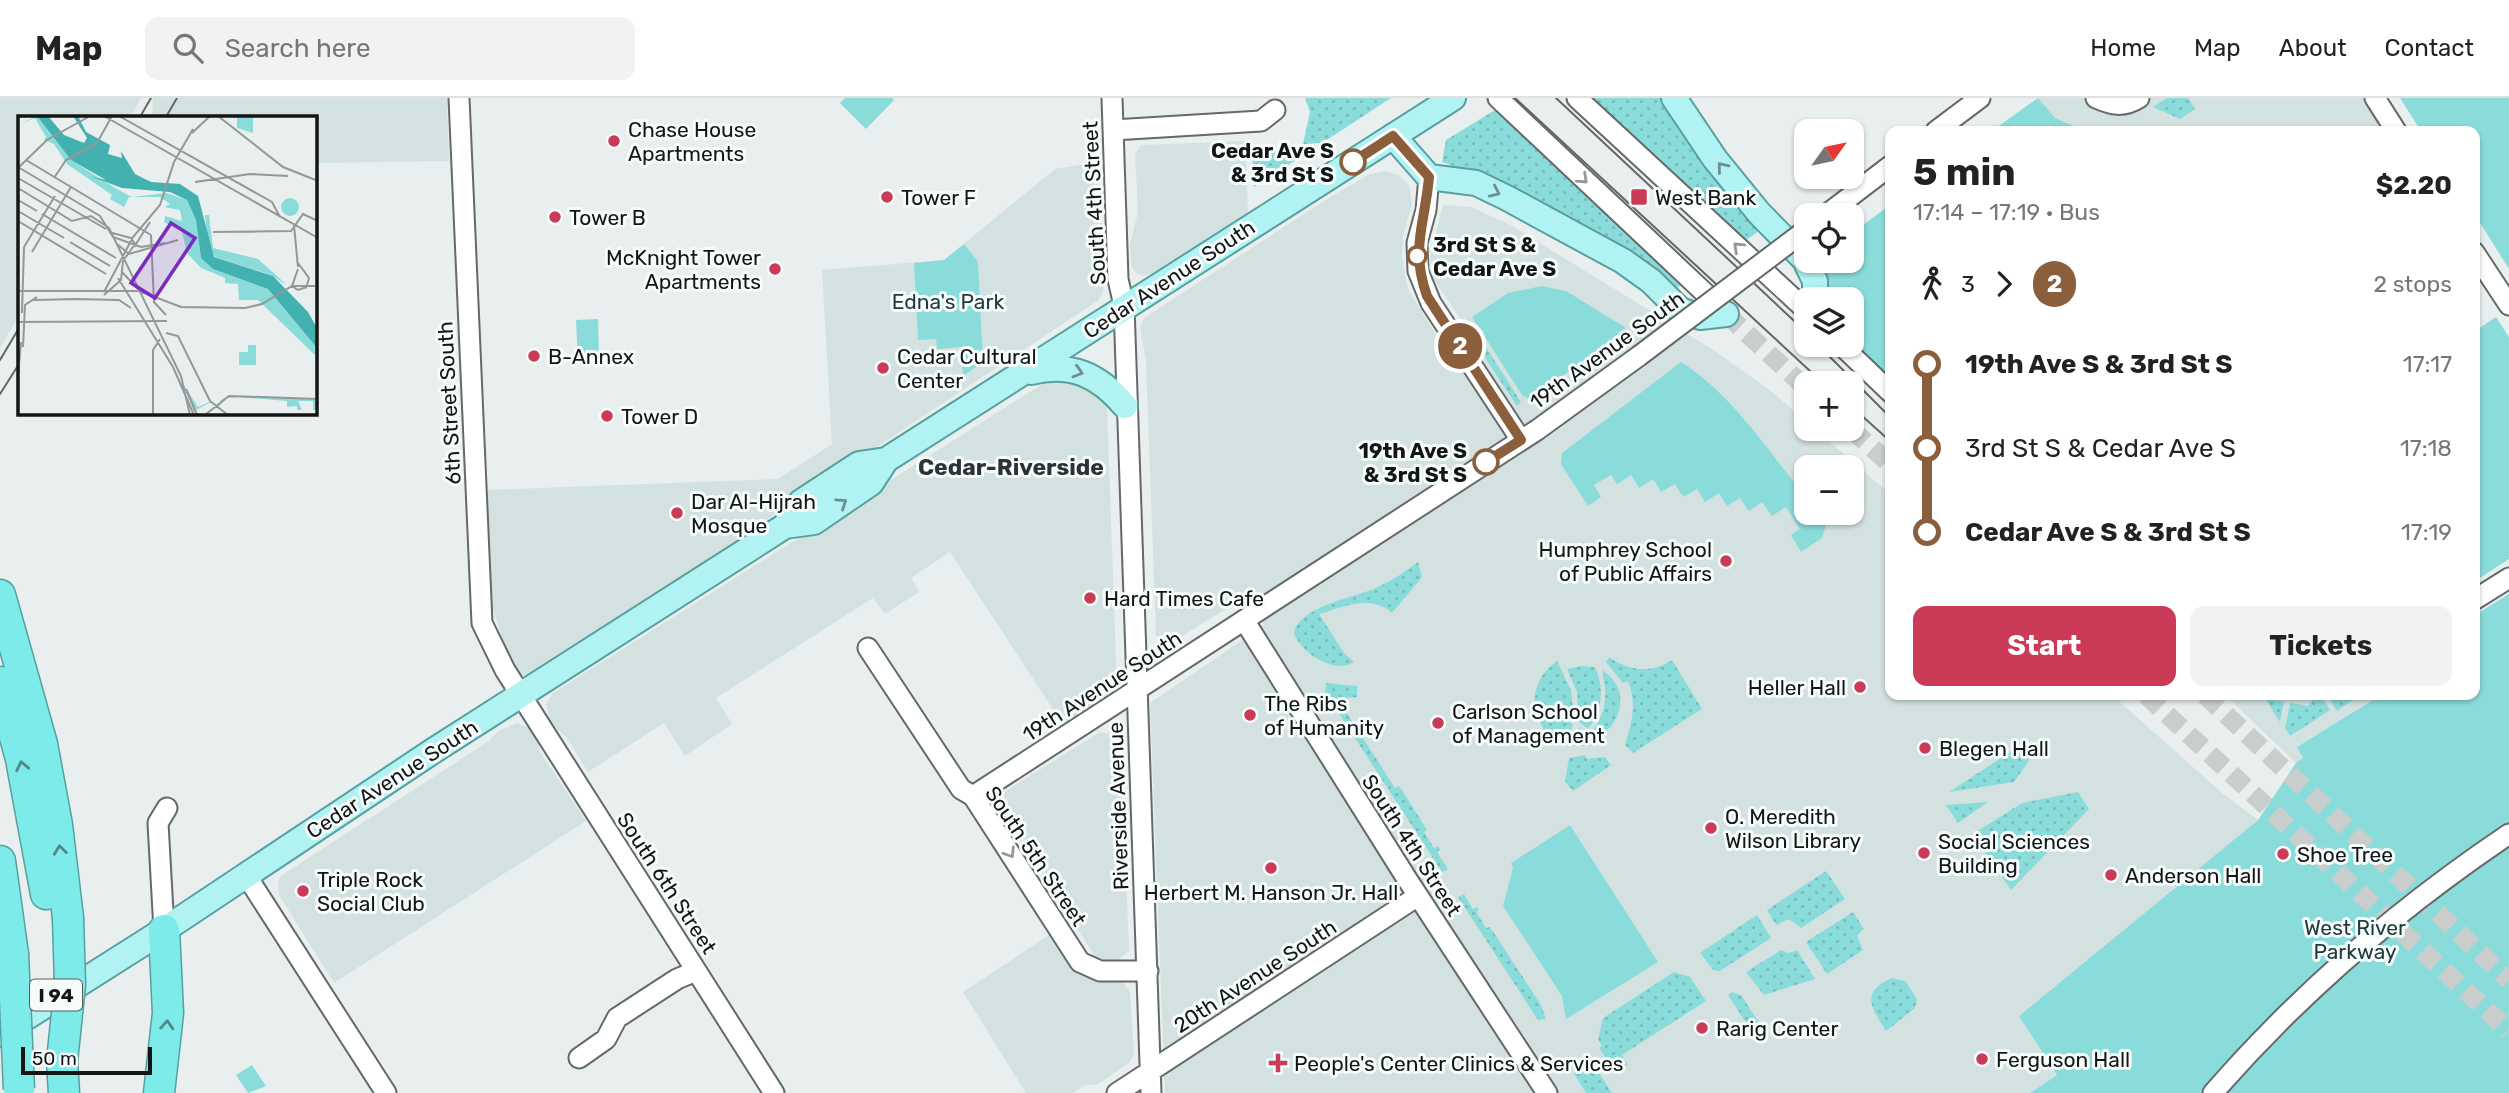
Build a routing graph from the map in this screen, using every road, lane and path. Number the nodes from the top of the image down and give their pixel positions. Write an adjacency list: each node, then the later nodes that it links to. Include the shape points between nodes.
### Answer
1 (459, 98): 38 (street, 6th Street South, via 482,623)
2 (1112, 98): 14 (street, South 4th Street)
3 (1498, 98): 25 (street, one-way to 25)
4 (1577, 98): 22 (street, one-way to 4)
5 (1674, 98): 21 (main road, one-way to 5, via 1805,260 1724,170)
6 (1980, 98): 12 (street)
7 (2096, 98): 8 (street, via 2111,105)
8 (2139, 98)
9 (2375, 98): 13 (street)
10 (1451, 99): 15 (main road, Cedar Avenue South)
11 (1275, 110): 14 (street, via 1261,121)
12 (1943, 126)
13 (2393, 126)
14 (1113, 130): 24 (street, South 4th Street, via 1118,279)
15 (1393, 136): 17 (main road); 24 (main road, Cedar Avenue South)
16 (1885, 170): 18 (street)
17 (1429, 177): 25 (main road, one-way to 25, via 1476,183 1507,198 1623,261 1680,310 1700,317); 30 (street, via 1417,243 1418,271 1427,296)
18 (1842, 203)
19 (1794, 239): 30 (street, 19th Avenue South, bridge)
20 (2480, 261): 23 (street)
21 (1815, 287)
22 (1794, 299)
23 (2509, 305)
24 (1124, 306): 27 (main road, Cedar Avenue South); 29 (street, Riverside Avenue)
25 (1726, 314)
26 (1854, 357): 28 (street)
27 (1020, 374): 29 (main road, one-way to 29, via 1053,366 1069,369 1107,385); 38 (main road, Cedar Avenue South, via 886,460 859,464 801,502 785,526)
28 (1885, 387)
29 (1125, 405): 37 (street, Riverside Avenue)
30 (1521, 440): 34 (street, 19th Avenue South)
31 (2509, 578): 33 (street)
32 (0, 595): 45 (highway, one-way to 32, via 48,770)
33 (2480, 596)
34 (1244, 620): 37 (street, 19th Avenue South); 44 (street, South 4th Street)
35 (868, 648): 39 (street, South 5th Street, via 961,789)
36 (0, 682): 45 (highway, I 94, one-way to 36)
37 (1136, 692): 39 (street, 19th Avenue South); 48 (street, Riverside Avenue)
38 (521, 696): 43 (main road, Cedar Avenue South); 47 (street, South 6th Street)
39 (973, 796): 48 (street, South 5th Street, one-way to 48, via 1080,962 1100,971)
40 (167, 808): 46 (street, via 158,823)
41 (2509, 834): 61 (street, via 2344,959 2266,1032)
42 (0, 861): 53 (highway, I 94, bridge, via 13,954)
43 (246, 875): 46 (main road, Cedar Avenue South); 56 (street)
44 (1418, 896): 52 (street, 20th Avenue South); 60 (street, South 4th Street)
45 (59, 924): 54 (highway, I 94, bridge)
46 (164, 930): 50 (main road, Cedar Avenue South); 55 (highway, one-way to 46, via 168,1013)
47 (696, 971): 51 (street, via 617,1018 606,1039); 57 (street, South 6th Street)
48 (1148, 971): 52 (street, Riverside Avenue)
49 (0, 1012): 53 (highway, bridge)
50 (0, 1034)
51 (579, 1058)
52 (1149, 1073): 58 (street, 20th Avenue South); 59 (street, Riverside Avenue)
53 (19, 1091)
54 (64, 1093)
55 (159, 1093)
56 (386, 1093)
57 (774, 1093)
58 (1117, 1093)
59 (1151, 1093)
60 (1547, 1093)
61 (2213, 1093)

